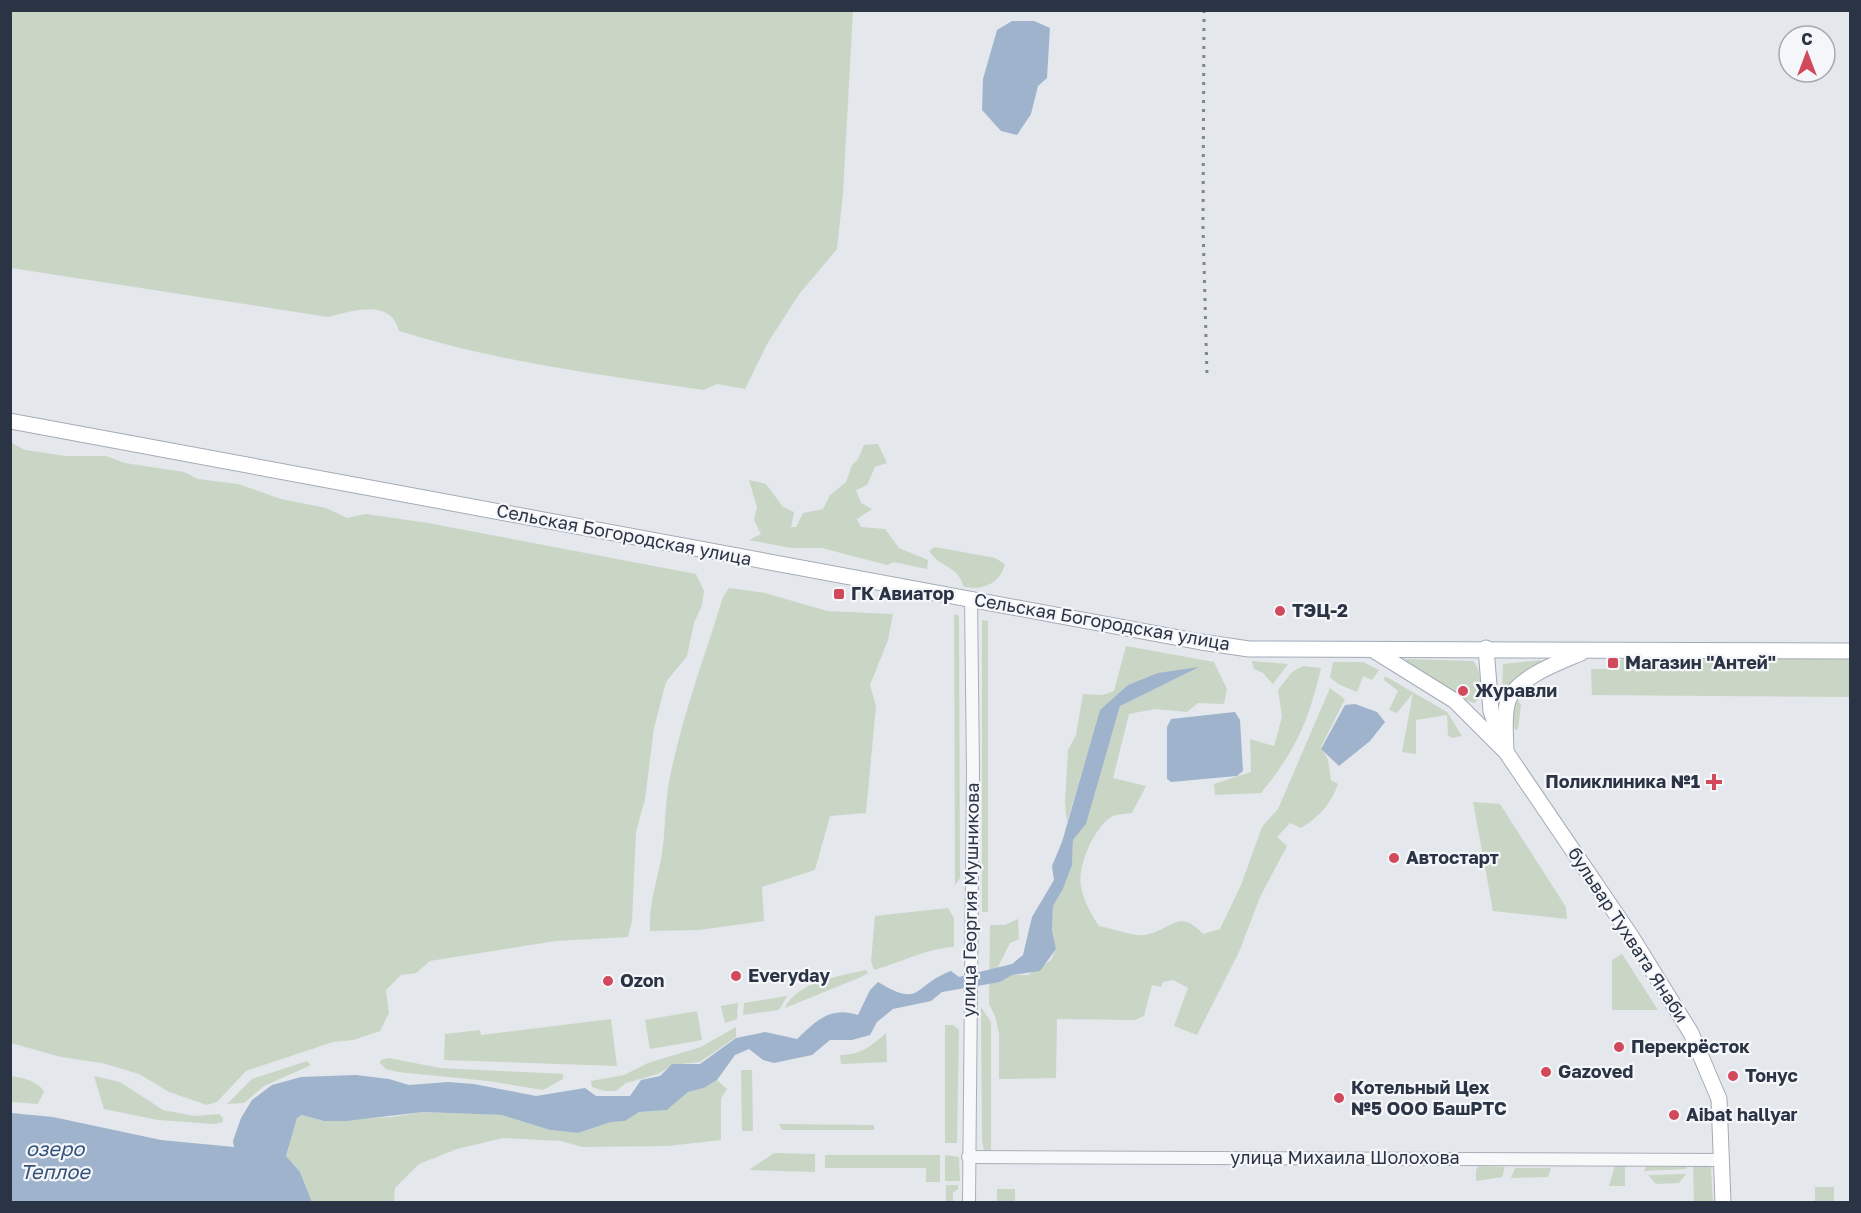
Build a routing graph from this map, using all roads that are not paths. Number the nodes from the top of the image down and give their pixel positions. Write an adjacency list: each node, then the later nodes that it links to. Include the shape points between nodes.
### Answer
1 (10, 421): 2 (main road, Сельская Богородская улица)
2 (971, 598): 4 (main road, Сельская Богородская улица, via 1249,649); 8 (street, улица Георгия Мушникова)
3 (1486, 648): 4 (main road, Сельская Богородская улица); 5 (main road, Сельская Богородская улица); 7 (main road, бульвар Тухвата Янаби, via 1491,711)
4 (1373, 650): 7 (main road, бульвар Тухвата Янаби, via 1455,701)
5 (1596, 651): 6 (main road, Сельская Богородская улица); 7 (main road, via 1541,670 1509,698)
6 (1851, 651)
7 (1506, 752): 9 (main road, бульвар Тухвата Янаби, via 1631,936 1691,1033 1719,1099)
8 (968, 1157): 9 (street, улица Михаила Шолохова); 10 (street, улица Георгия Мушникова)
9 (1722, 1160): 11 (main road, бульвар Тухвата Янаби)
10 (969, 1203)
11 (1723, 1203)

